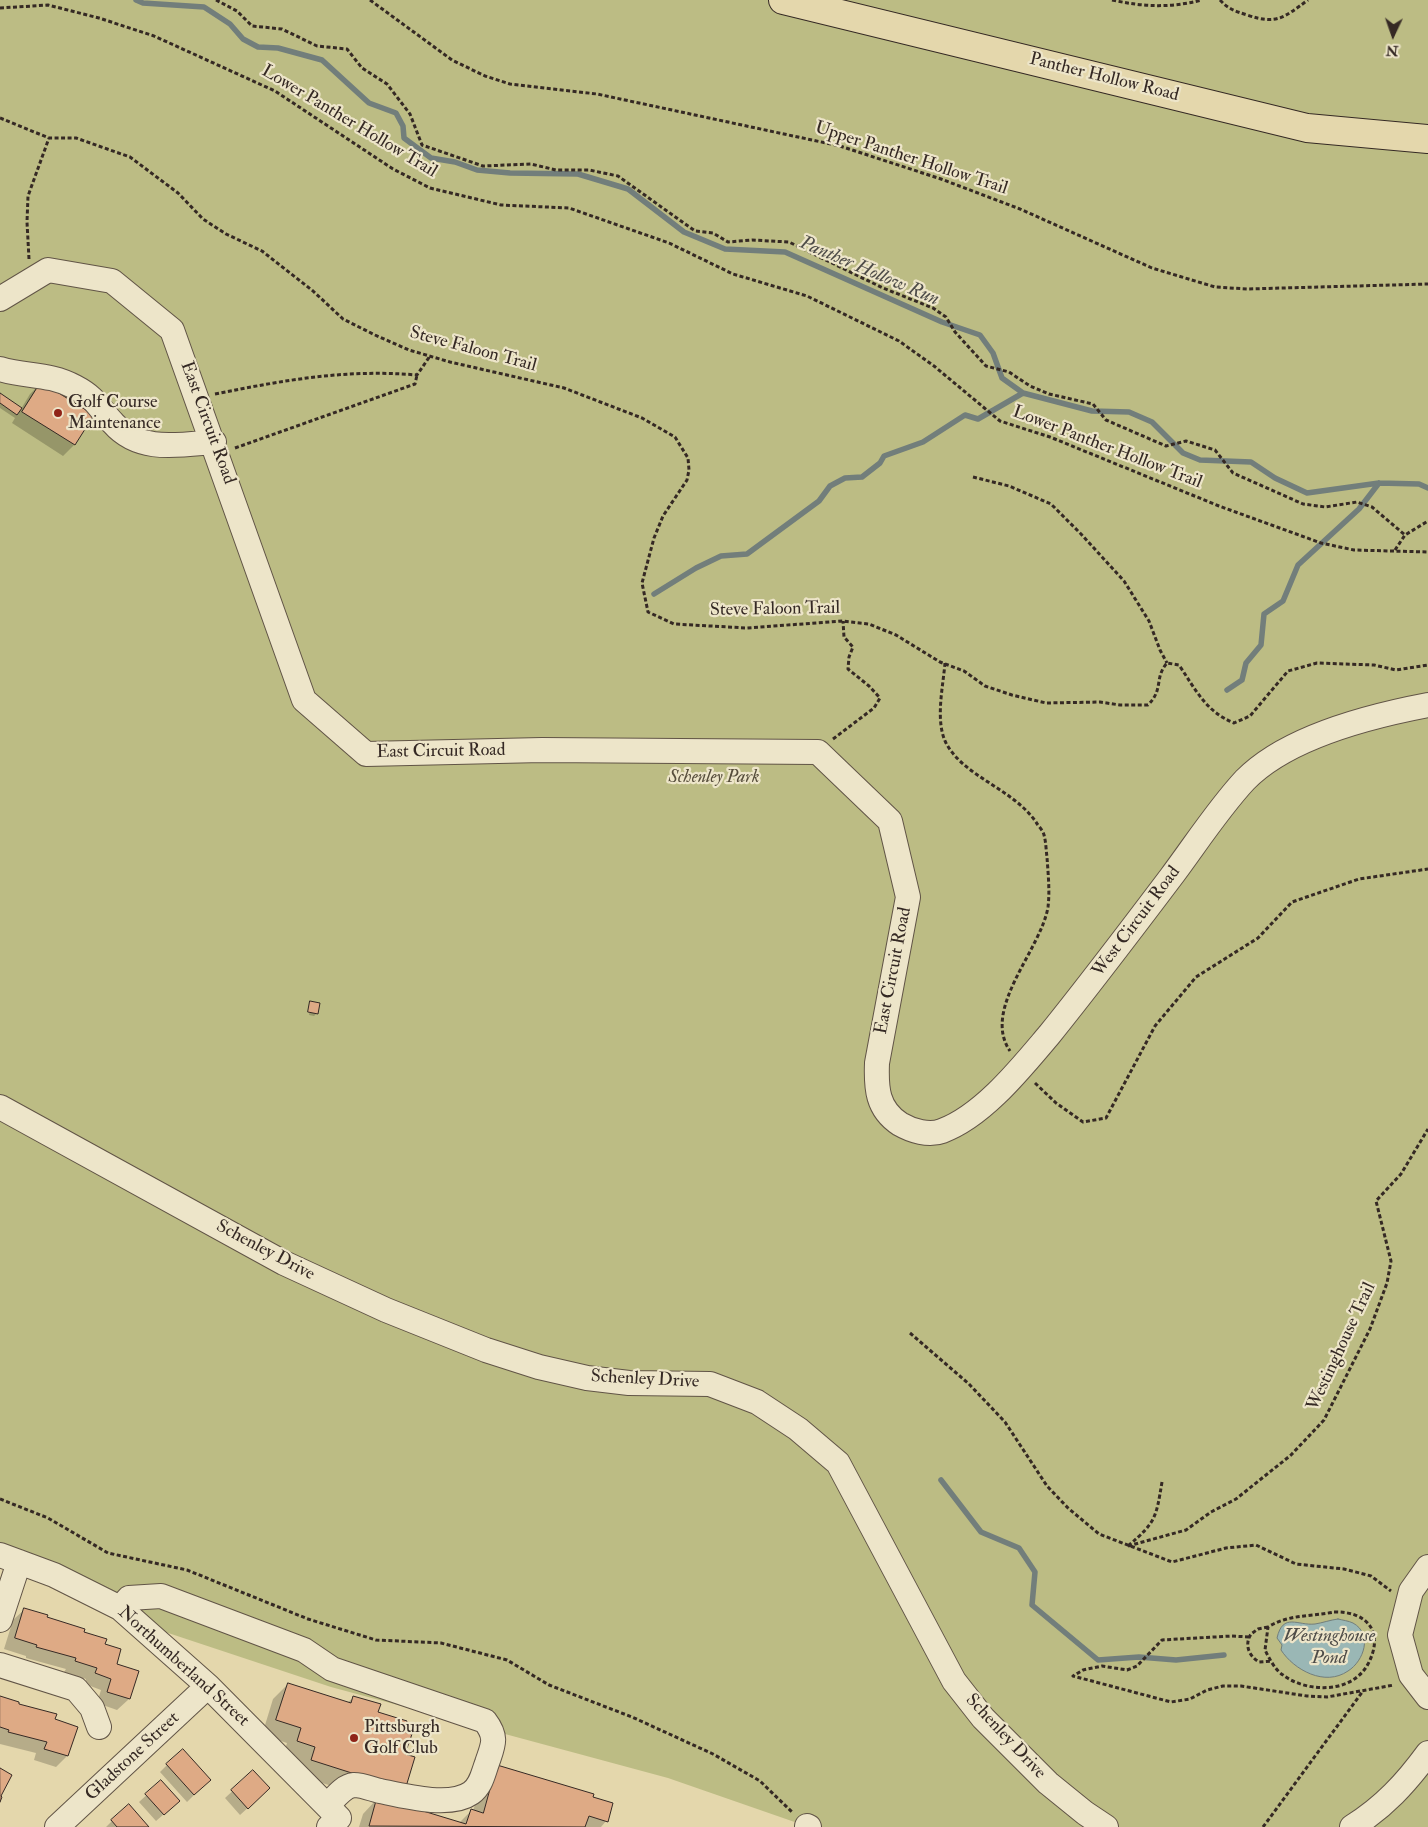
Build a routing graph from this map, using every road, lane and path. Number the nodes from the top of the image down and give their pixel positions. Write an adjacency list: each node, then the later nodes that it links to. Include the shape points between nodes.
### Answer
1 (216, 0): 22 (path, via 237,11 252,26 282,29 318,46 347,49 362,68 387,84 410,114 422,145 434,151 483,166 531,164 556,170 589,170 618,176 695,231 713,233 728,242 789,242 883,288 933,308 946,317 955,332 986,366 1009,372 1049,394 1093,404 1106,420 1166,446 1186,441 1215,450 1233,473 1303,504 1325,507 1357,502 1372,507)
2 (370, 0): 13 (path, Upper Panther Hollow Trail, via 452,60 485,76 510,84 597,94 840,146 942,179 1020,209 1152,268 1215,287)
3 (783, 0): 11 (main road, Panther Hollow Road, via 1307,128)
4 (1112, 0): 5 (path, via 1165,7)
5 (1202, 0)
6 (1220, 0): 7 (path, via 1228,9 1265,21 1275,20)
7 (1308, 0)
8 (0, 8): 23 (path, Lower Panther Hollow Trail, via 48,5 154,36 275,91 393,169 430,188 501,205 569,208 669,243 733,274 807,296 899,341 1000,421 1050,437 1304,537 1354,550)
9 (0, 118): 10 (path, Steve Faloon Trail)
10 (49, 138): 12 (path, via 28,196); 15 (path, Steve Faloon Trail, via 76,138 130,157 178,193 203,219 262,251 343,319)
11 (1428, 139)
12 (31, 281): 14 (street, East Circuit Road); 18 (street, East Circuit Road, via 48,270 112,281 172,330)
13 (1428, 284)
14 (0, 299)
15 (430, 356): 17 (path); 25 (path, Steve Faloon Trail, via 564,388 642,418 676,437 688,458 689,470 687,480 663,516 652,546 642,582 648,612 674,624 747,628)
16 (0, 369): 19 (street, via 54,377 74,386 92,396 124,435 143,444)
17 (417, 376): 18 (path, via 378,372 329,374); 19 (path, via 415,384)
18 (197, 397): 19 (street, East Circuit Road)
19 (216, 448): 30 (street, East Circuit Road, via 304,700 366,754 542,750)
20 (973, 477): 27 (path, via 1010,486 1051,504 1124,581 1149,621)
21 (1428, 521): 22 (path)
22 (1405, 535): 23 (path)
23 (1394, 551): 24 (path, Lower Panther Hollow Trail)
24 (1428, 552)
25 (843, 621): 26 (path, Steve Faloon Trail, via 868,624 896,635); 30 (path, via 844,637 853,647 848,669 880,698 874,708)
26 (945, 663): 27 (path, Steve Faloon Trail, via 964,671 985,686 1046,703 1148,705 1157,696 1161,670); 32 (path, via 941,718 946,742 961,764 1026,809 1044,834 1048,907 1038,936 1013,983 1003,1013 1002,1040)
27 (1167, 663): 28 (path, via 1179,665 1206,705 1218,716 1234,723 1250,716 1288,671 1317,664 1374,665 1396,670)
28 (1428, 665)
29 (1428, 705): 32 (street, West Circuit Road, via 1383,714 1285,750 1246,779 1100,972)
30 (818, 752): 33 (street, East Circuit Road, via 890,821 908,897 877,1063)
31 (1428, 869): 32 (path, via 1359,879 1292,902 1258,938 1196,977 1154,1026 1106,1118 1083,1122 1056,1103)
32 (1021, 1068): 33 (street, West Circuit Road, via 981,1106 940,1132 920,1133 900,1124 882,1108)
33 (876, 1087)
34 (0, 1107): 58 (street, Schenley Drive, via 284,1263 386,1310 486,1350 539,1368 587,1378 629,1383 710,1384 757,1402 798,1429 838,1463 954,1682 983,1718 1048,1783)
35 (1428, 1129): 39 (path, Westinghouse Trail, via 1401,1174 1376,1201 1391,1262 1388,1284 1370,1329 1324,1420 1291,1456 1236,1499 1186,1530)
36 (910, 1334): 39 (path, via 969,1384 1005,1422 1047,1486 1068,1508 1099,1534)
37 (1162, 1482): 39 (path, via 1156,1517)
38 (0, 1499): 57 (path, via 48,1518 108,1553 187,1570 308,1619 376,1640 440,1643 507,1660 549,1685 632,1717 713,1754 760,1781)
39 (1128, 1546): 42 (path, via 1172,1562 1226,1548 1256,1545 1296,1564 1344,1568 1371,1576)
40 (10, 1558): 43 (street, Northumberland Street, via 54,1575); 44 (street)
41 (1428, 1567): 42 (street, via 1411,1591)
42 (1407, 1607): 52 (street, via 1400,1635 1411,1675)
43 (120, 1608): 50 (street, Northumberland Street); 55 (street, via 129,1598 161,1596 304,1650 332,1669 485,1721 492,1730 494,1742 480,1784 471,1793 457,1799 441,1800 354,1785 344,1788)
44 (0, 1620)
45 (1268, 1627): 46 (path, via 1258,1629); 47 (path, via 1265,1650); 47 (path, via 1280,1619 1295,1616 1345,1612 1366,1621 1375,1636 1368,1665 1355,1678 1335,1687 1317,1689 1300,1684 1282,1675)
46 (1249, 1637): 47 (path, via 1250,1655 1260,1662); 51 (path, via 1162,1640 1137,1666 1126,1670 1102,1666 1073,1676 1171,1702 1190,1699 1223,1686 1327,1697)
47 (1272, 1661)
48 (0, 1665): 53 (street, via 76,1689 92,1708)
49 (1399, 1684): 51 (path)
50 (208, 1686): 55 (street, Northumberland Street); 56 (street, Gladstone Street)
51 (1363, 1690): 59 (path)
52 (1428, 1696)
53 (99, 1727)
54 (1428, 1753): 60 (street, via 1390,1799)
55 (332, 1817)
56 (57, 1827)
57 (808, 1827)
58 (1106, 1827)
59 (1263, 1827)
60 (1352, 1827)

